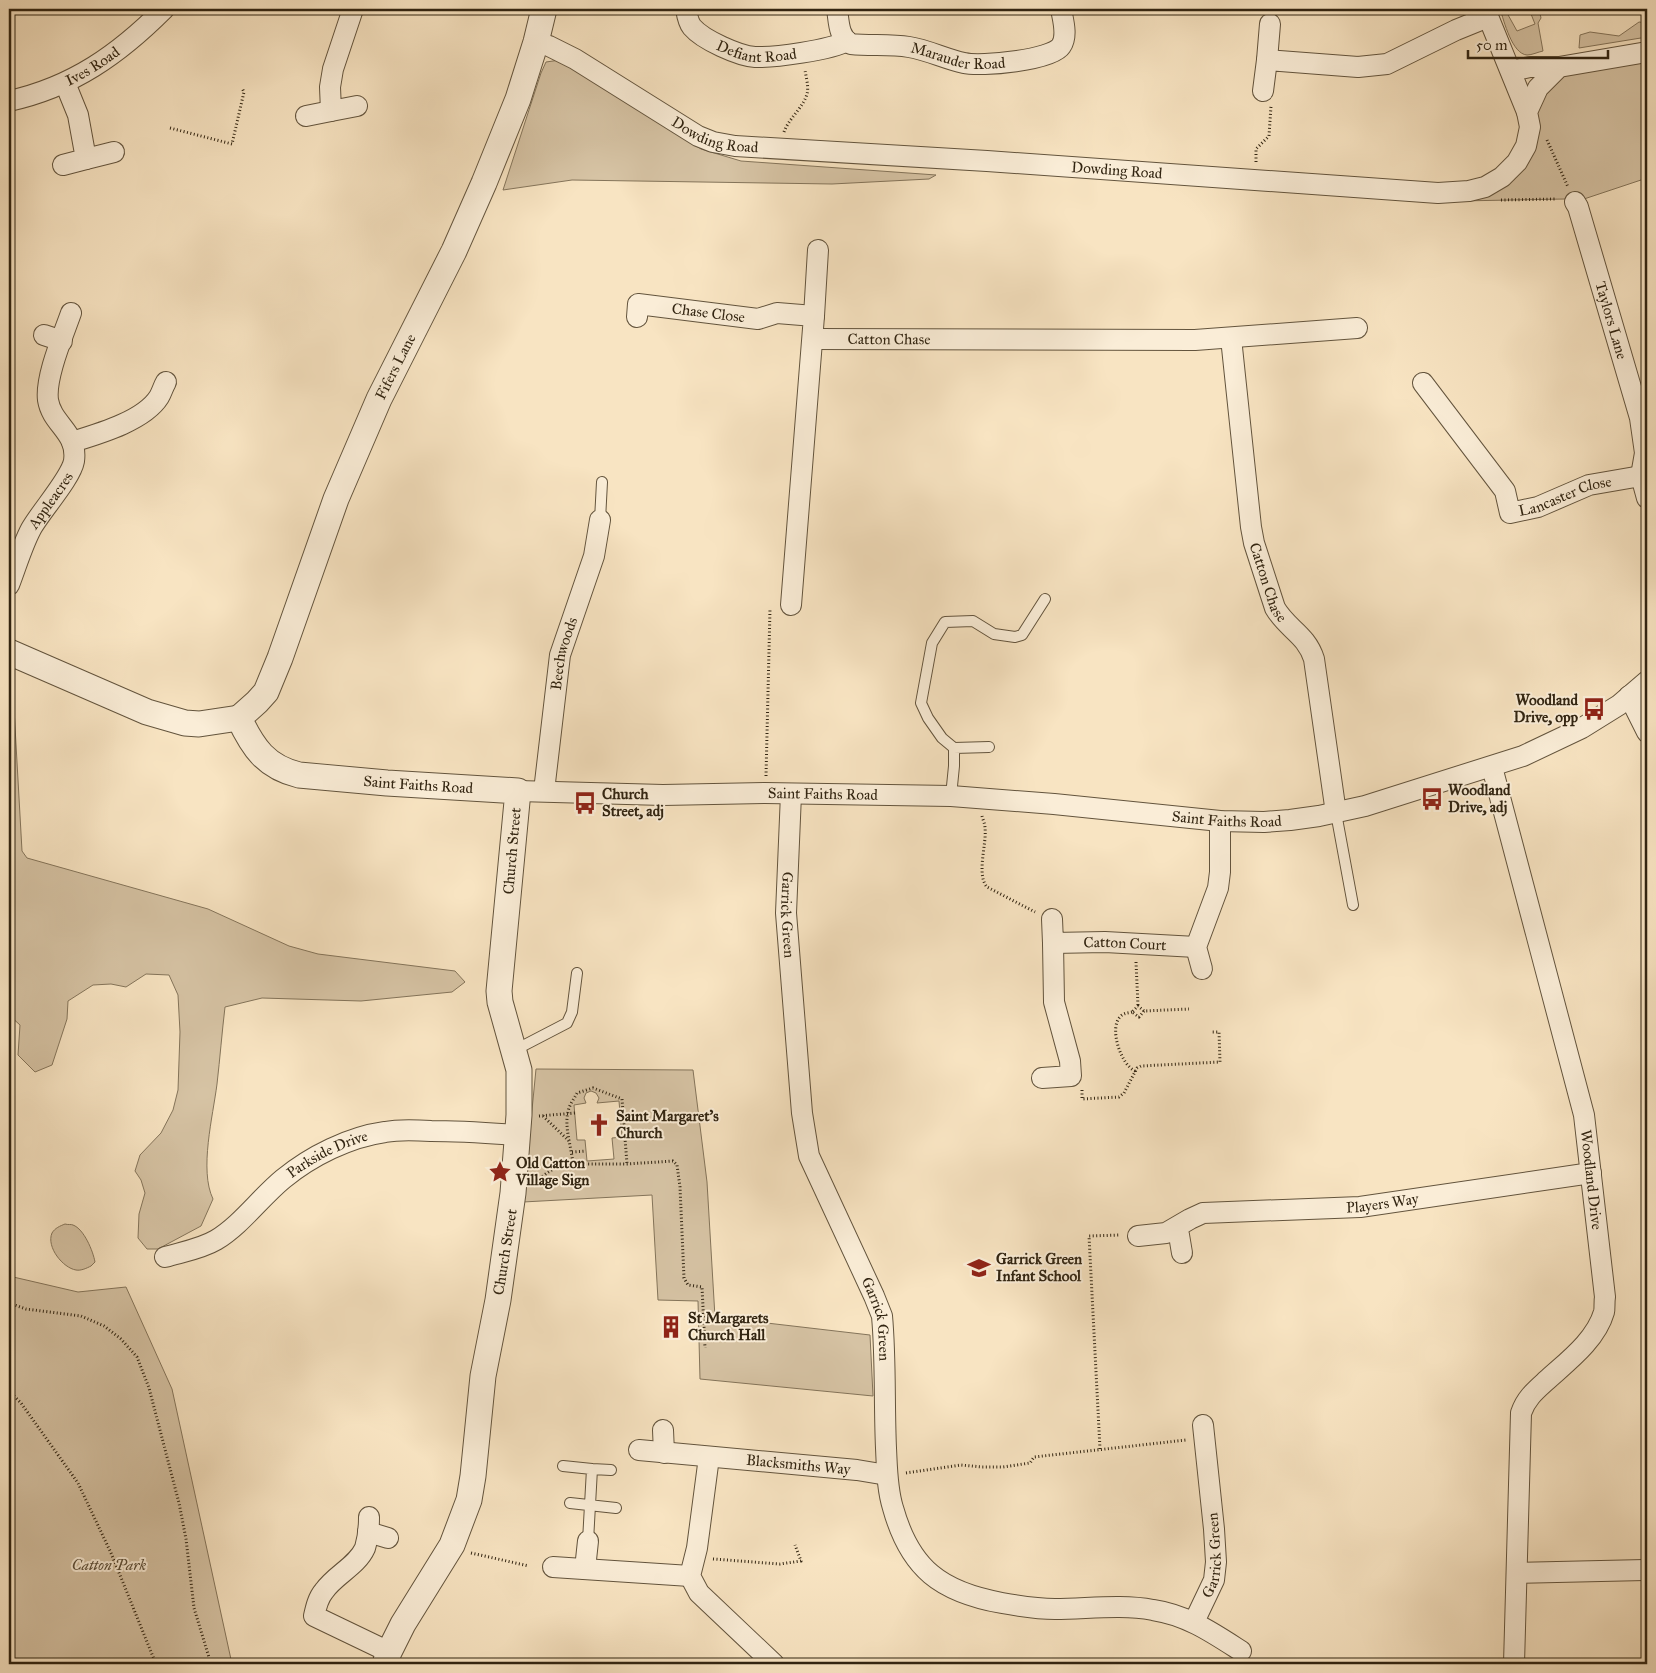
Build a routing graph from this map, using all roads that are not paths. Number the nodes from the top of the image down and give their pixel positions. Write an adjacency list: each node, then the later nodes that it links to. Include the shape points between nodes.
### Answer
1 (164, 9): 15 (street, Ives Road, via 138,35 102,63)
2 (353, 9): 19 (street, via 331,78)
3 (544, 9): 10 (street, Fifers Lane)
4 (686, 9): 9 (street, Defiant Road, via 693,28 704,36 740,54 755,57 838,46)
5 (838, 9): 9 (street, via 841,34)
6 (1061, 9): 9 (street, Marauder Road, via 1063,42 1057,51 1045,56 982,65 909,47 860,45)
7 (1487, 13): 12 (street, via 1387,64 1358,67); 14 (street)
8 (1270, 24): 12 (street)
9 (847, 41)
10 (536, 42): 20 (street, Dowding Road, via 575,59 690,131 712,142 735,146 1438,193 1485,187 1502,177 1517,162 1526,146 1530,127); 46 (street, Fifers Lane, via 518,99 484,183 454,251 379,399 336,499 266,692)
11 (1647, 52): 13 (street)
12 (1267, 60): 16 (street)
13 (1559, 67): 14 (street); 20 (street, Dowding Road, via 1538,88)
14 (1511, 71): 20 (street)
15 (65, 83): 17 (street, Ives Road); 23 (street, via 78,115)
16 (1264, 91)
17 (9, 102)
18 (357, 106): 19 (street)
19 (331, 111): 21 (street)
20 (1527, 112)
21 (306, 116)
22 (114, 152): 23 (street)
23 (86, 159): 24 (street)
24 (63, 165)
25 (1575, 202): 36 (street, Taylors Lane, via 1640,418 1645,453)
26 (818, 250): 29 (street)
27 (638, 302): 29 (street, Chase Close, via 758,319 778,312)
28 (71, 313): 35 (street, via 53,338 47,386 51,412)
29 (814, 316): 32 (street)
30 (1357, 328): 31 (street, Catton Chase)
31 (1231, 338): 32 (street, Catton Chase); 55 (street, Catton Chase, via 1254,542 1275,608 1294,638 1310,647 1314,659)
32 (814, 339): 42 (street)
33 (166, 382): 35 (street, via 159,397 161,407)
34 (1425, 396): 36 (street, Lancaster Close, via 1505,491 1510,513 1538,507 1588,485)
35 (72, 442): 40 (street, Appleacres, via 74,462 31,529)
36 (1641, 476): 38 (street, Taylors Lane)
37 (602, 482): 39 (lane)
38 (1647, 498)
39 (600, 520): 52 (street, Beechwoods, via 594,556 560,655)
40 (9, 586)
41 (1045, 599): 49 (lane, via 1022,635 994,634 974,621 945,622 932,643 921,703 942,738)
42 (791, 605)
43 (9, 652): 46 (street, via 147,712 185,723)
44 (1647, 681): 45 (street, Saint Faiths Road)
45 (1629, 696): 47 (street); 50 (street, Saint Faiths Road, via 1582,728 1544,748)
46 (239, 718): 51 (street, Saint Faiths Road, via 248,739 265,758 286,772)
47 (1647, 732)
48 (989, 747): 49 (lane)
49 (954, 748): 54 (lane)
50 (1492, 767): 55 (street, Saint Faiths Road); 66 (street, Woodland Drive, via 1580,1099)
51 (518, 791): 52 (street, Saint Faiths Road); 63 (street, Church Street, via 499,991)
52 (544, 791): 53 (street, Saint Faiths Road, via 663,795)
53 (791, 794): 54 (street, Saint Faiths Road); 79 (street, Garrick Green, via 786,913 805,1140 809,1156 882,1316)
54 (951, 796): 56 (street, Saint Faiths Road)
55 (1336, 813): 56 (street, Saint Faiths Road, via 1282,821); 57 (lane)
56 (1220, 821): 60 (street, via 1218,888)
57 (1353, 905)
58 (1052, 919): 59 (street)
59 (1053, 944): 60 (street, Catton Court, via 1135,943); 64 (street, via 1054,1002 1071,1076)
60 (1196, 947): 61 (street)
61 (1202, 969)
62 (577, 973): 63 (lane, via 572,1012 567,1023)
63 (515, 1050): 65 (street, Church Street)
64 (1042, 1078)
65 (525, 1126): 70 (street, Parkside Drive, via 406,1130 357,1139 329,1150 283,1179 215,1241); 92 (street, Church Street, via 483,1376 469,1500 452,1545 403,1624)
66 (1591, 1174): 67 (street, Players Way, via 1360,1207 1203,1213); 89 (street, Woodland Drive, via 1604,1312 1581,1349 1534,1392 1521,1413)
67 (1175, 1228): 68 (street, Players Way, via 1166,1233); 69 (street)
68 (1138, 1236)
69 (1182, 1253)
70 (166, 1257)
71 (663, 1430): 74 (street)
72 (1204, 1432): 90 (street, Garrick Green, via 1216,1562 1214,1580)
73 (639, 1450): 74 (street, Blacksmiths Way)
74 (664, 1453): 75 (street, Blacksmiths Way)
75 (709, 1457): 79 (street, Blacksmiths Way); 86 (street)
76 (564, 1466): 77 (lane)
77 (592, 1469): 78 (lane); 81 (lane)
78 (611, 1470)
79 (887, 1475): 90 (street, Garrick Green, via 892,1507 904,1540 918,1561 938,1581 957,1591 981,1599 1044,1608 1153,1610)
80 (570, 1503): 81 (lane)
81 (590, 1505): 82 (lane); 84 (lane)
82 (616, 1508)
83 (388, 1538): 92 (street, via 369,1524 364,1549 324,1590 310,1624)
84 (588, 1541): 87 (street)
85 (554, 1567): 87 (street)
86 (692, 1567): 87 (street); 93 (street, via 699,1593)
87 (585, 1569)
88 (1645, 1570): 89 (street)
89 (1517, 1573): 94 (street, Woodland Drive)
90 (1194, 1622): 91 (street, Garrick Green)
91 (1241, 1651)
92 (387, 1658)
93 (770, 1663)
94 (1514, 1664)

